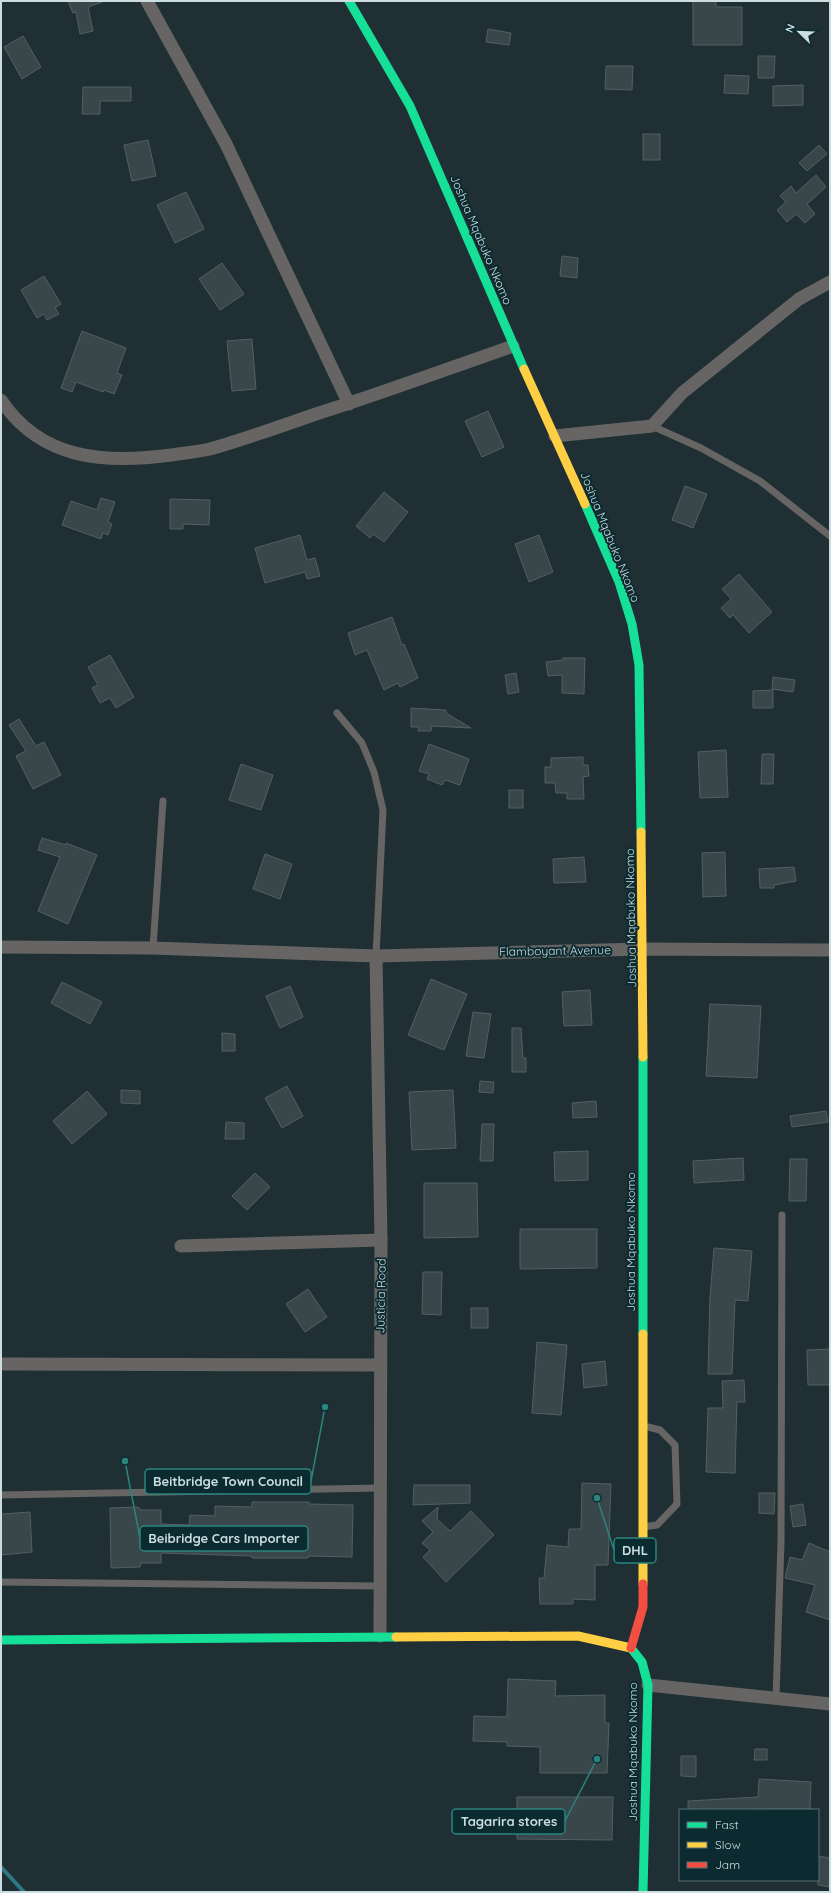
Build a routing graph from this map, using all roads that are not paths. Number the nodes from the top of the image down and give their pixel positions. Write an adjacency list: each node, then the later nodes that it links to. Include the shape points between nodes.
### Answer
1 (147, 1): 5 (street, via 226,144)
2 (348, 1): 4 (street, Joshua Mqabuko Nkomo, via 410,106)
3 (830, 282): 7 (street, via 799,299 682,393)
4 (513, 346): 5 (street); 8 (street, Joshua Mqabuko Nkomo)
5 (348, 404): 6 (street, via 208,449 138,459 89,456 59,448 42,441)
6 (3, 406)
7 (652, 426): 8 (street); 9 (lane, via 701,448 760,481)
8 (555, 436): 14 (street, Joshua Mqabuko Nkomo, via 619,582 632,624 640,666)
9 (830, 536)
10 (337, 714): 16 (lane, via 362,743 374,772 383,810)
11 (163, 801): 13 (lane)
12 (1, 947): 13 (street, Flamboyant Avenue)
13 (152, 948): 16 (street, Flamboyant Avenue)
14 (644, 949): 15 (street, Flamboyant Avenue); 16 (street, Flamboyant Avenue); 22 (street, Joshua Mqabuko Nkomo)
15 (830, 950)
16 (376, 956): 18 (street, Justicia Road)
17 (782, 1214): 32 (lane, via 781,1542)
18 (381, 1240): 19 (street); 21 (street, Justicia Road)
19 (181, 1246)
20 (1, 1364): 21 (street)
21 (380, 1365): 23 (street, Justicia Road)
22 (643, 1426): 25 (street, Joshua Mqabuko Nkomo); 25 (lane, via 660,1430 675,1445 676,1504 657,1525)
23 (380, 1488): 24 (lane); 27 (street, Justicia Road)
24 (1, 1495)
25 (643, 1527): 30 (street, Joshua Mqabuko Nkomo, via 643,1607)
26 (1, 1582): 27 (lane)
27 (379, 1586): 28 (street, Justicia Road)
28 (380, 1636): 29 (street); 30 (street, via 578,1636)
29 (1, 1640)
30 (631, 1648): 31 (street, Joshua Mqabuko Nkomo, via 642,1662)
31 (648, 1685): 32 (street); 34 (street, Joshua Mqabuko Nkomo)
32 (776, 1698): 33 (street)
33 (830, 1704)
34 (643, 1892)

